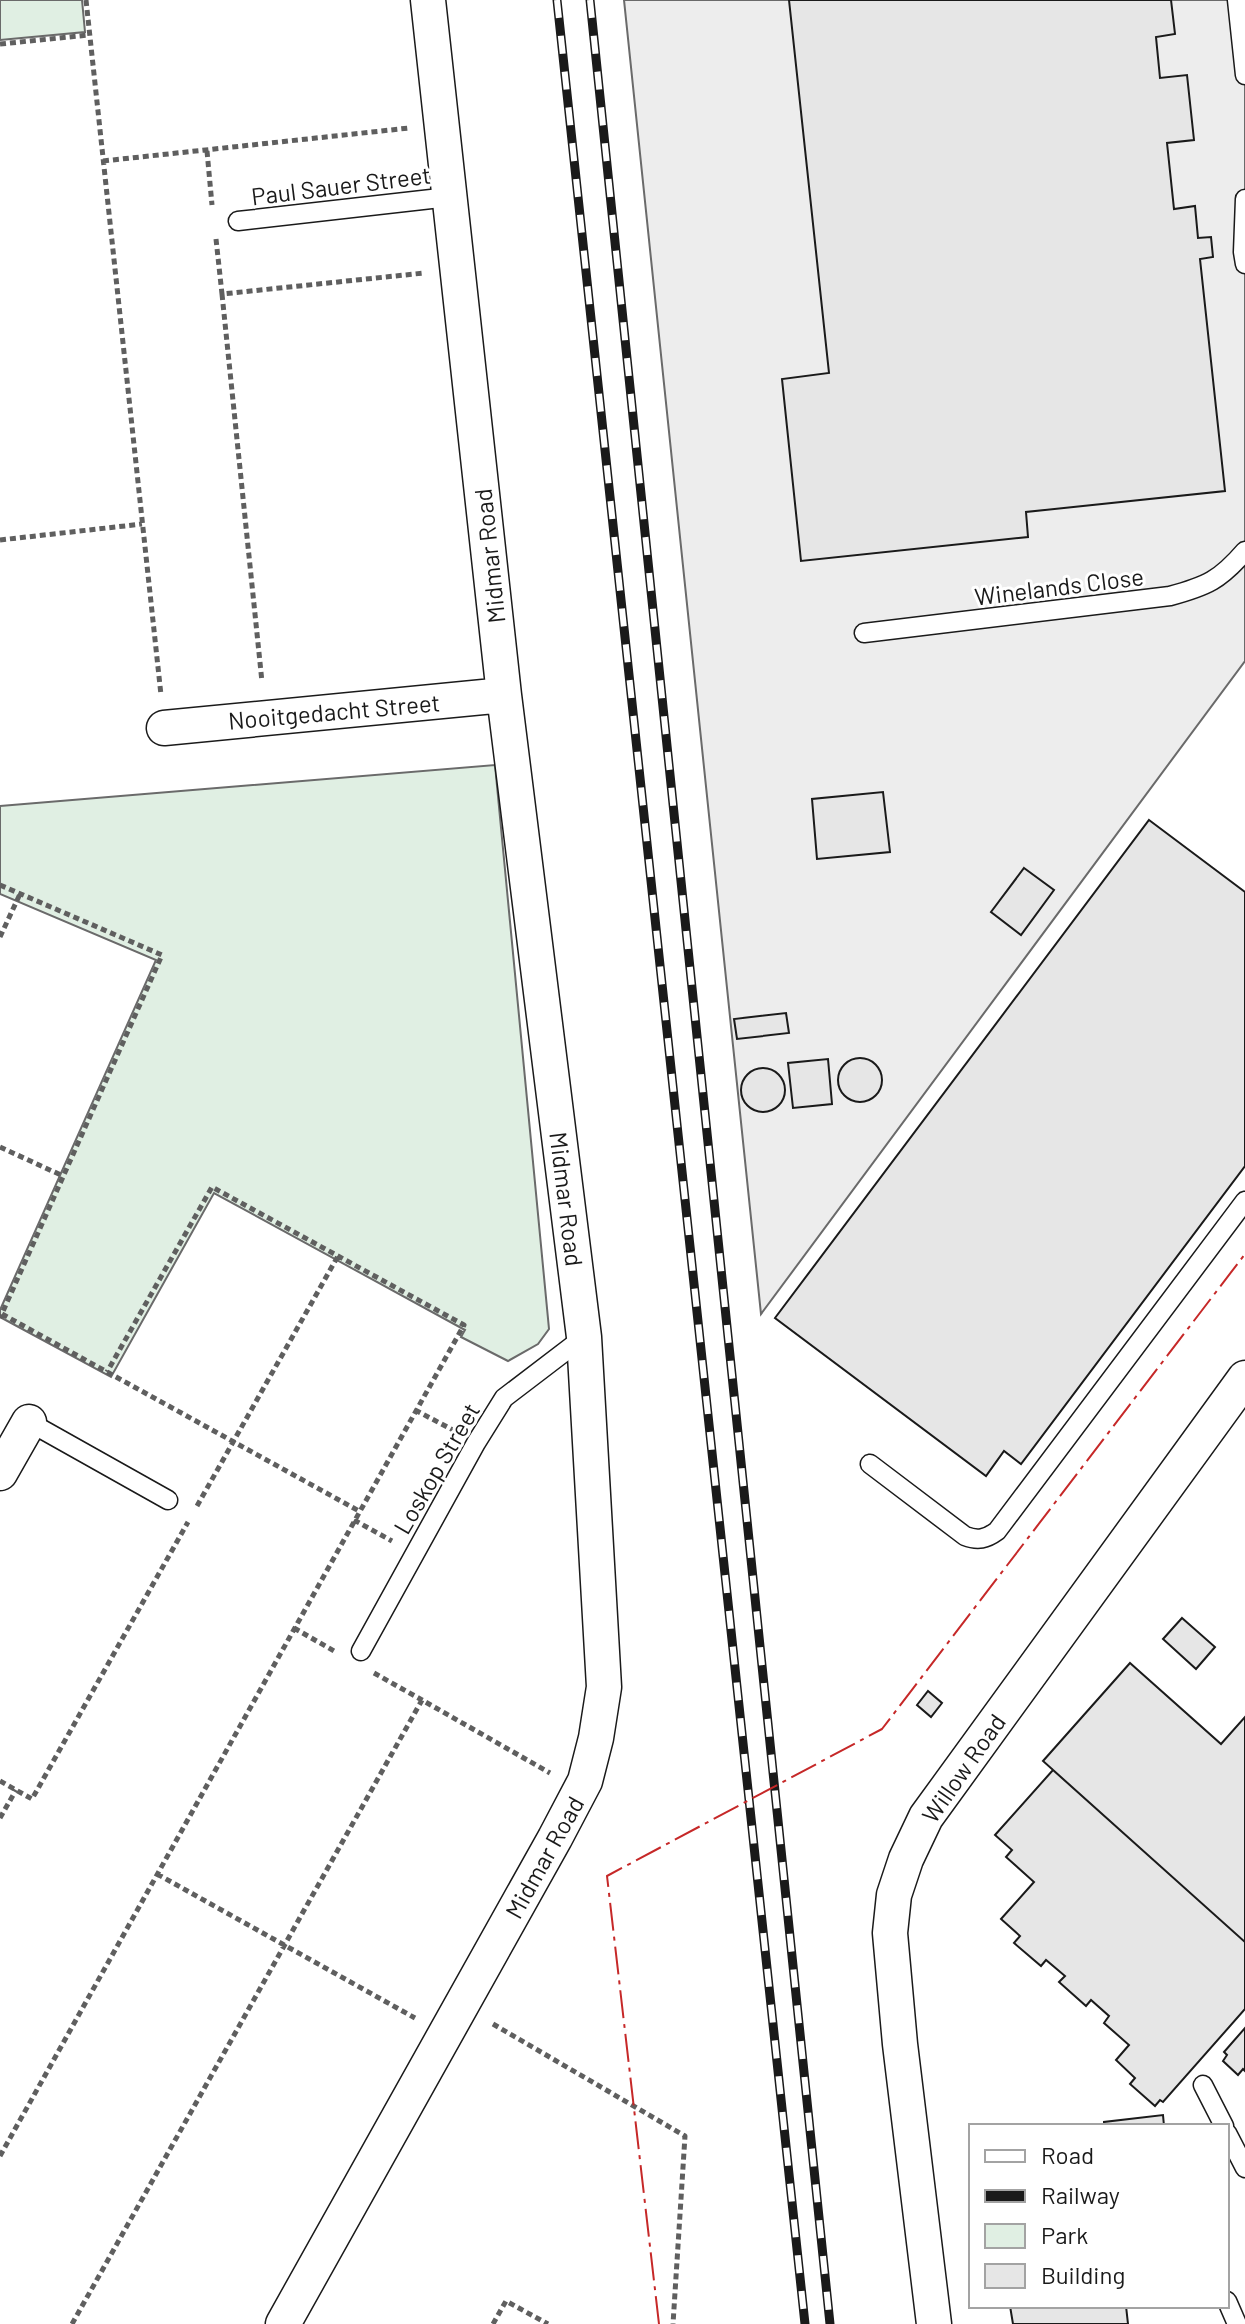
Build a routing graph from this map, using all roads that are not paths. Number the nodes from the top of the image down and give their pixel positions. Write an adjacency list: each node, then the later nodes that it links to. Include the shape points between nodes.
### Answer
1 (428, 0): 4 (street, Midmar Road)
2 (1237, 0): 3 (lane)
3 (1245, 75)
4 (449, 197): 6 (lane, Paul Sauer Street); 10 (street, Midmar Road)
5 (1245, 199): 7 (lane)
6 (238, 221)
7 (1245, 264)
8 (1245, 551): 9 (lane, Winelands Close, via 1203,587 1170,596)
9 (864, 633)
10 (504, 695): 11 (street, Nooitgedacht Street); 13 (street, Midmar Road)
11 (164, 728)
12 (1245, 1201): 16 (lane, via 990,1536 965,1536)
13 (584, 1337): 19 (lane, Loskop Street, via 504,1398); 25 (street, Midmar Road, via 604,1687 585,1781)
14 (1245, 1378): 26 (street, Willow Road, via 926,1817 894,1895 891,1949)
15 (29, 1422): 17 (street); 18 (lane)
16 (870, 1464)
17 (0, 1473)
18 (168, 1500)
19 (361, 1651)
20 (1203, 2085): 21 (lane)
21 (1223, 2124)
22 (1229, 2137): 23 (lane)
23 (1245, 2168)
24 (1229, 2306): 27 (lane)
25 (283, 2324)
26 (934, 2324)
27 (1237, 2324)

